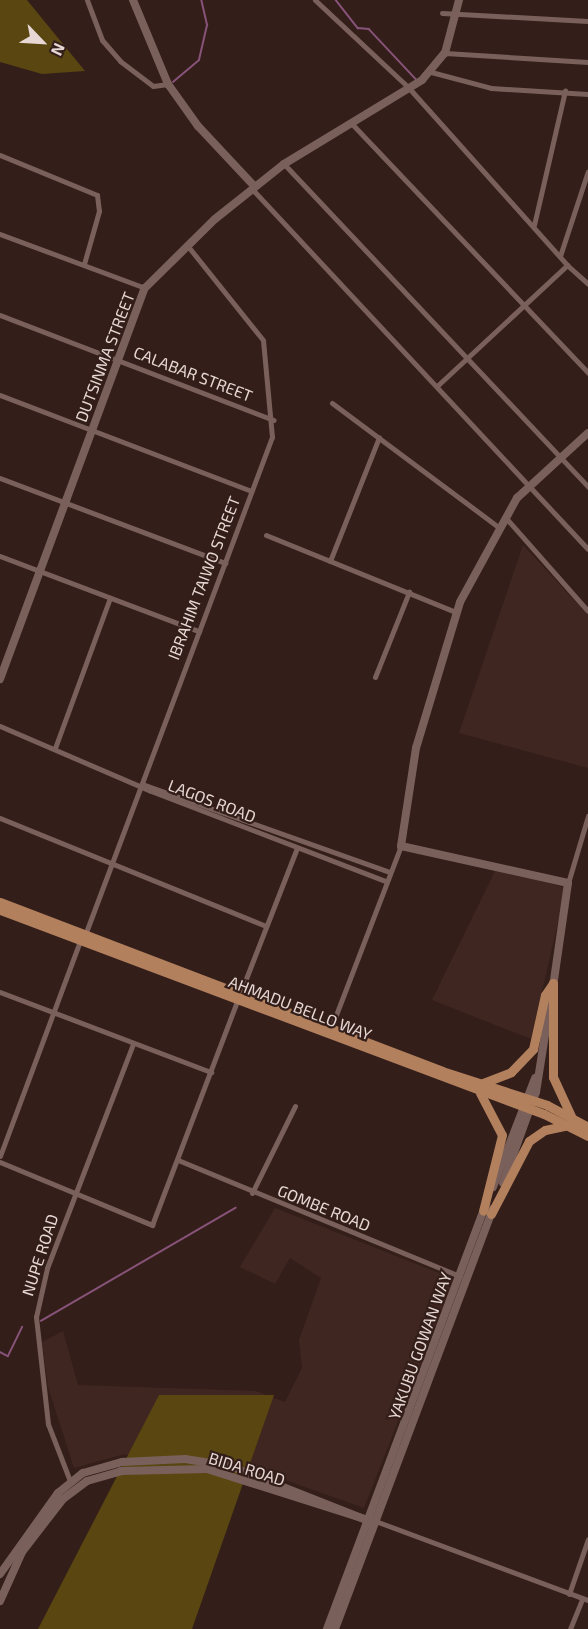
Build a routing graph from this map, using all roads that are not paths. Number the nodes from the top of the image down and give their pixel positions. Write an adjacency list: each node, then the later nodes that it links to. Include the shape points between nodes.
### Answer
1 (87, 0): 11 (street, via 102,40 120,61 153,86)
2 (133, 0): 11 (street)
3 (315, 0): 12 (street)
4 (459, 0): 6 (street, DUTSINMA STREET)
5 (442, 13): 6 (street)
6 (459, 13): 7 (street); 8 (street, DUTSINMA STREET)
7 (588, 21)
8 (445, 53): 9 (street); 10 (street, DUTSINMA STREET)
9 (588, 62)
10 (431, 72): 12 (street, DUTSINMA STREET); 13 (street, via 491,88)
11 (168, 84): 19 (street, via 198,126)
12 (408, 87): 15 (street, DUTSINMA STREET); 20 (street)
13 (565, 92): 14 (street); 20 (street)
14 (588, 94)
15 (353, 125): 17 (street, DUTSINMA STREET); 28 (street)
16 (0, 154): 24 (street, via 97,195 99,211)
17 (284, 164): 19 (street, DUTSINMA STREET); 30 (street)
18 (588, 171): 23 (street)
19 (253, 188): 22 (street, DUTSINMA STREET); 33 (street)
20 (534, 225): 23 (street)
21 (0, 234): 24 (street)
22 (186, 244): 27 (street, DUTSINMA STREET); 36 (street, IBRAHIM TAIWO STREET, via 263,340)
23 (560, 256): 25 (street)
24 (84, 264): 27 (street)
25 (567, 265): 26 (street); 28 (street)
26 (588, 284)
27 (145, 288): 31 (street, DUTSINMA STREET)
28 (525, 307): 30 (street); 32 (street)
29 (0, 315): 31 (street, CALABAR STREET)
30 (471, 358): 33 (street); 40 (street)
31 (119, 360): 36 (street, CALABAR STREET); 37 (street, DUTSINMA STREET)
32 (588, 373)
33 (437, 386): 42 (street)
34 (0, 395): 37 (street)
35 (332, 403): 39 (street)
36 (274, 420): 44 (street, IBRAHIM TAIWO STREET)
37 (92, 430): 44 (street); 45 (street, DUTSINMA STREET)
38 (588, 433): 40 (street)
39 (379, 437): 47 (street); 51 (street)
40 (560, 455): 42 (street); 43 (street)
41 (0, 478): 45 (street)
42 (529, 486): 46 (street); 49 (street)
43 (588, 487)
44 (251, 491): 52 (street, IBRAHIM TAIWO STREET)
45 (66, 503): 52 (street); 53 (street, DUTSINMA STREET)
46 (505, 517): 47 (street); 56 (street)
47 (500, 528): 57 (street)
48 (266, 536): 51 (street)
49 (588, 549)
50 (0, 556): 53 (street)
51 (330, 561): 54 (street)
52 (225, 563): 58 (street, IBRAHIM TAIWO STREET)
53 (41, 572): 55 (street); 60 (street, DUTSINMA STREET)
54 (410, 592): 57 (street); 59 (street)
55 (110, 598): 58 (street); 62 (street)
56 (588, 611)
57 (456, 612): 66 (street, via 416,748)
58 (199, 631): 63 (street, IBRAHIM TAIWO STREET)
59 (375, 676)
60 (0, 679)
61 (0, 726): 62 (street, LAGOS ROAD)
62 (56, 748): 63 (street, LAGOS ROAD)
63 (143, 784): 67 (street, LAGOS ROAD); 68 (street, IBRAHIM TAIWO STREET); 69 (street)
64 (588, 816): 71 (street, YAKUBU GOWAN WAY)
65 (0, 818): 68 (street)
66 (401, 846): 69 (street); 71 (street)
67 (297, 848): 70 (street, LAGOS ROAD); 74 (street)
68 (111, 861): 74 (street); 75 (street, IBRAHIM TAIWO STREET)
69 (390, 872): 70 (street)
70 (386, 881): 80 (street)
71 (568, 883): 76 (street, YAKUBU GOWAN WAY)
72 (0, 902): 75 (main road, AHMADU BELLO WAY)
73 (0, 910): 75 (main road, AHMADU BELLO WAY)
74 (264, 925): 78 (street)
75 (83, 938): 78 (main road, AHMADU BELLO WAY); 79 (street, IBRAHIM TAIWO STREET)
76 (554, 983): 83 (main road, via 545,995 533,1049 511,1072); 85 (main road, via 553,1077); 93 (street, YAKUBU GOWAN WAY, via 538,1071)
77 (0, 992): 79 (street)
78 (239, 997): 80 (main road, AHMADU BELLO WAY); 82 (street); 83 (main road, AHMADU BELLO WAY)
79 (53, 1013): 81 (street); 88 (street, IBRAHIM TAIWO STREET)
80 (331, 1028): 83 (main road, AHMADU BELLO WAY)
81 (133, 1044): 82 (street); 91 (street, NUPE ROAD)
82 (211, 1072): 89 (street)
83 (482, 1088): 85 (main road, AHMADU BELLO WAY, via 545,1109); 93 (main road, via 502,1135)
84 (295, 1106): 92 (street)
85 (570, 1122): 86 (main road, AHMADU BELLO WAY); 87 (main road, AHMADU BELLO WAY); 93 (main road, via 545,1130 529,1142)
86 (588, 1126)
87 (588, 1136)
88 (0, 1156)
89 (178, 1160): 91 (street, via 152,1225); 92 (street, GOMBE ROAD)
90 (0, 1162): 91 (street)
91 (77, 1192): 95 (street, NUPE ROAD, via 47,1268 36,1317 48,1424)
92 (252, 1193): 94 (street, GOMBE ROAD)
93 (487, 1213): 94 (street, YAKUBU GOWAN WAY)
94 (464, 1278): 96 (street, YAKUBU GOWAN WAY); 97 (street, YAKUBU GOWAN WAY)
95 (70, 1481): 96 (street, BIDA ROAD, via 122,1462 208,1461 308,1494); 99 (street, BIDA ROAD, via 37,1515)
96 (368, 1521): 97 (street, BIDA ROAD); 100 (street, BIDA ROAD, via 207,1469 121,1471 87,1481 63,1499 22,1552); 104 (street, YAKUBU GOWAN WAY)
97 (378, 1522): 101 (street, BIDA ROAD); 105 (street, YAKUBU GOWAN WAY)
98 (588, 1539): 101 (street)
99 (0, 1574)
100 (2, 1590): 103 (street, BIDA ROAD)
101 (569, 1594): 102 (street, BIDA ROAD)
102 (585, 1600): 106 (street)
103 (0, 1601)
104 (327, 1629)
105 (335, 1629)
106 (570, 1629)

